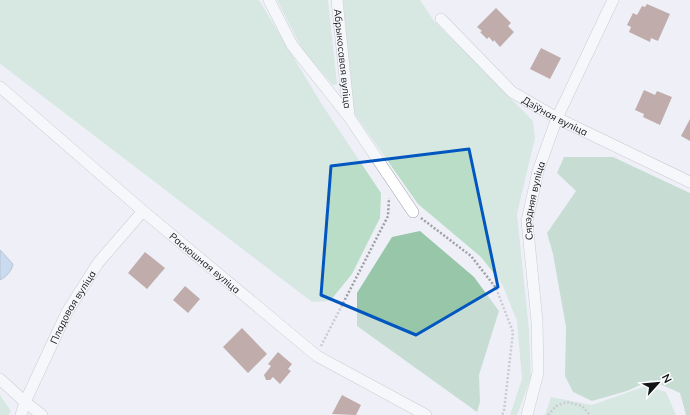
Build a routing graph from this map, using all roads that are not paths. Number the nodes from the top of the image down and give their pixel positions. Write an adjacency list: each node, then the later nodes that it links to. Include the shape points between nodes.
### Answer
1 (269, 0): 6 (street, via 292,45)
2 (338, 0): 6 (street, Абрыкосавая вуліца)
3 (613, 0): 7 (street, Сярэдняя вуліца)
4 (441, 19): 7 (street, Дзіўная вуліца, via 512,92)
5 (0, 87): 9 (street, Раскошная вуліца)
6 (349, 117): 10 (street)
7 (557, 118): 8 (street, Дзіўная вуліца); 16 (street, Сярэдняя вуліца, via 538,171 527,221 537,320 538,373)
8 (690, 182)
9 (143, 211): 12 (street, Пладовая вуліца, via 98,263 67,312); 15 (street, Раскошная вуліца, via 317,356)
10 (413, 212)
11 (0, 379): 12 (street)
12 (25, 402): 13 (street, Пладовая вуліца); 14 (street)
13 (21, 415)
14 (42, 415)
15 (426, 415)
16 (527, 415)

